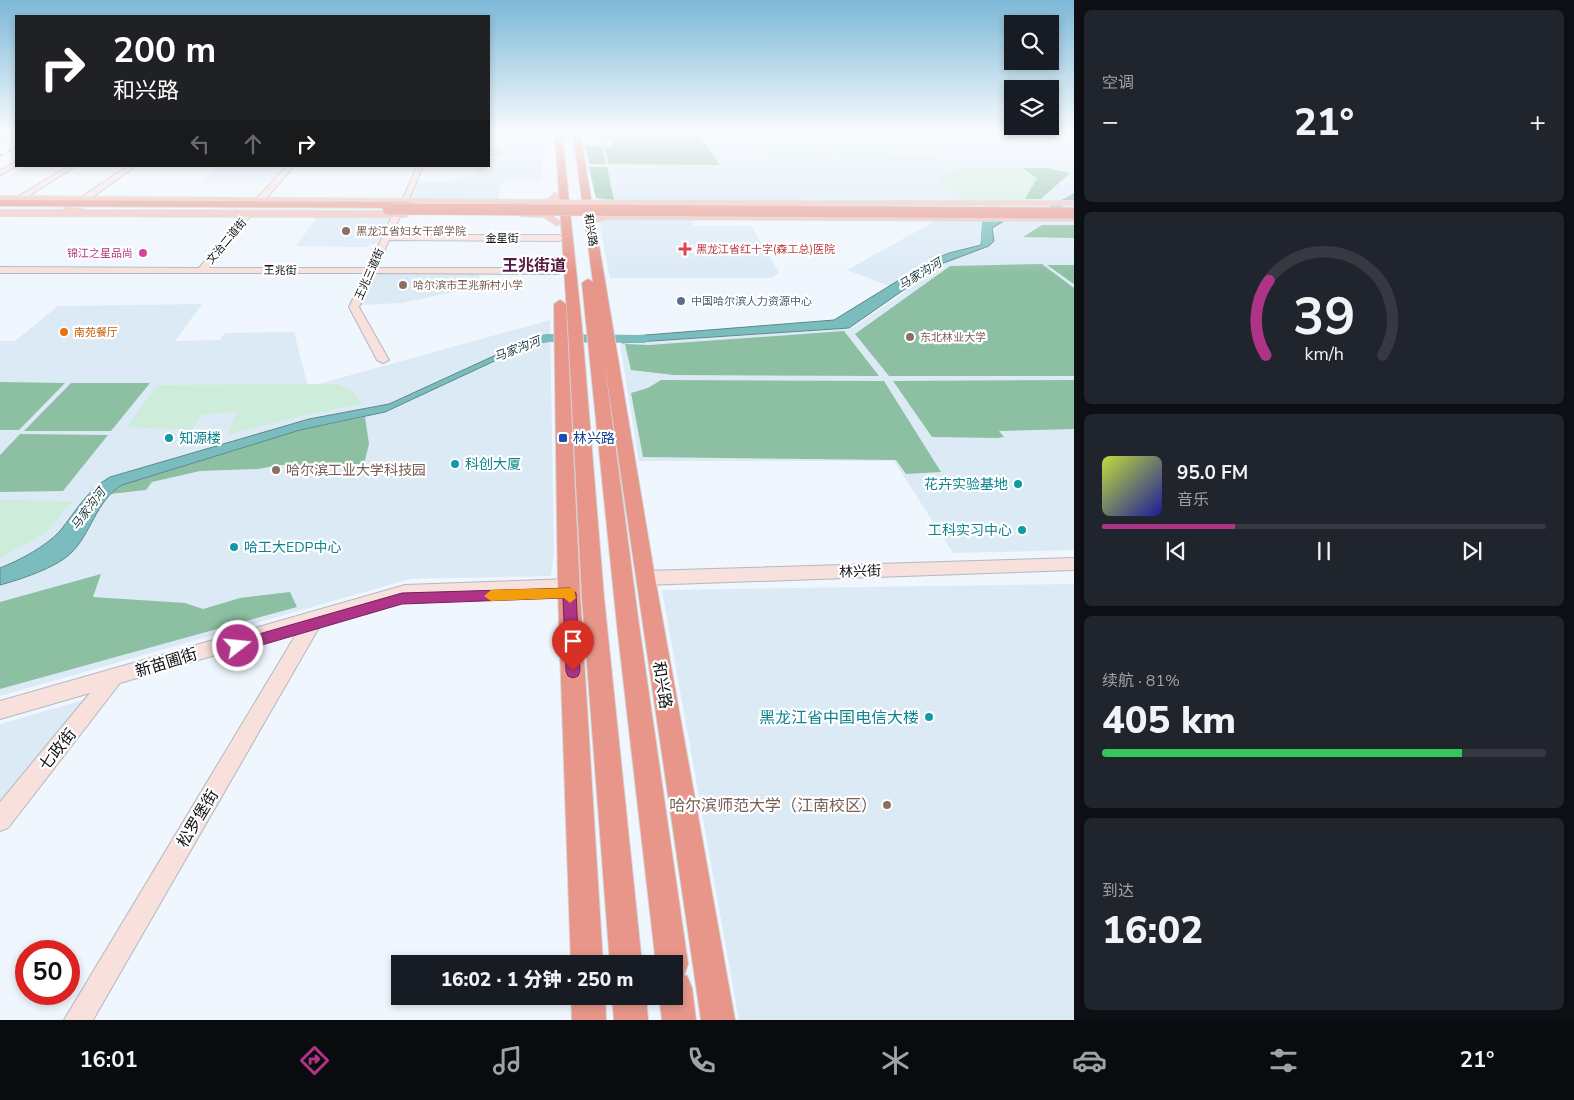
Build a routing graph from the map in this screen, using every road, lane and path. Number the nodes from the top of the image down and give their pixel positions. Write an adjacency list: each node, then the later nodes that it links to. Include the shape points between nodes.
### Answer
1 (49, 181): 11 (main road)
2 (111, 181): 12 (main road)
3 (278, 181): 13 (main road)
4 (414, 181): 15 (main road)
5 (556, 181): 9 (highway)
6 (564, 181): 44 (highway, 和兴路)
7 (575, 181): 34 (highway)
8 (583, 181): 10 (highway, 和兴路)
9 (557, 195): 16 (main road, via 549,202); 33 (highway)
10 (585, 197): 17 (main road, via 595,201); 32 (highway, 和兴路); 34 (highway)
11 (18, 199): 12 (main road); 20 (main road)
12 (80, 201): 13 (main road); 20 (highway); 21 (highway)
13 (259, 201): 14 (main road)
14 (317, 201): 15 (main road); 21 (main road)
15 (404, 202): 16 (main road)
16 (519, 202): 28 (main road, via 532,207 529,212)
17 (623, 202): 18 (main road); 29 (main road, via 612,204 610,208 613,212)
18 (848, 203): 19 (main road); 22 (main road, bridge, via 936,206 950,213)
19 (1074, 203)
20 (1, 206): 25 (highway)
21 (349, 207): 22 (highway); 23 (highway); 25 (highway); 27 (main road)
22 (478, 207): 23 (highway, bridge); 24 (highway, bridge); 30 (main road, bridge, via 801,205 819,212)
23 (393, 211): 27 (main road); 28 (main road); 35 (main road, 王兆三道街)
24 (1074, 211)
25 (63, 212): 26 (main road)
26 (249, 213): 27 (main road); 39 (main road, 文治二道街)
27 (309, 213)
28 (519, 214): 33 (main road, via 546,215)
29 (629, 216): 30 (main road); 32 (main road, via 604,216)
30 (807, 217): 31 (main road)
31 (1074, 218)
32 (591, 220): 41 (highway, 和兴路)
33 (558, 223): 36 (highway)
34 (582, 233): 37 (highway)
35 (386, 237): 36 (main road, 金星街); 40 (main road, 王兆三道街)
36 (559, 238): 42 (highway)
37 (585, 261): 41 (highway); 44 (highway)
38 (0, 270): 39 (main road, 王兆街)
39 (202, 270): 40 (main road, 王兆街)
40 (371, 271): 42 (main road, 王兆街); 45 (main road, 王兆三道街, via 354,307)
41 (597, 271): 44 (highway, 和兴路)
42 (559, 275)
43 (560, 296): 44 (highway, 和兴路)
44 (585, 339): 46 (highway, 和兴路); 47 (highway, 和兴路); 51 (highway, 和兴路); 59 (highway, 和兴路, via 594,598)
45 (383, 360)
46 (618, 399): 47 (highway); 50 (highway, 和兴路)
47 (607, 440): 53 (highway, 和兴路)
48 (1074, 564): 50 (main road, 林兴街)
49 (1074, 573): 50 (main road, 林兴街)
50 (646, 581): 53 (highway); 68 (highway, 和兴路)
51 (569, 589): 52 (main road, 新苗圃街, via 402,598); 58 (highway, 和兴路)
52 (314, 621): 54 (main road, 新苗圃街); 64 (main road, 松罗堡街)
53 (628, 625): 60 (highway, 和兴路)
54 (112, 680): 55 (main road, 新苗圃街); 56 (main road, 新苗圃街); 57 (main road, 七政街)
55 (0, 710)
56 (0, 715)
57 (0, 820)
58 (587, 955)
59 (625, 955)
60 (671, 955)
61 (589, 1005): 65 (highway)
62 (630, 1005): 66 (highway)
63 (677, 1005): 67 (highway)
64 (78, 1020)
65 (590, 1020)
66 (631, 1020)
67 (679, 1020)
68 (718, 1020)

